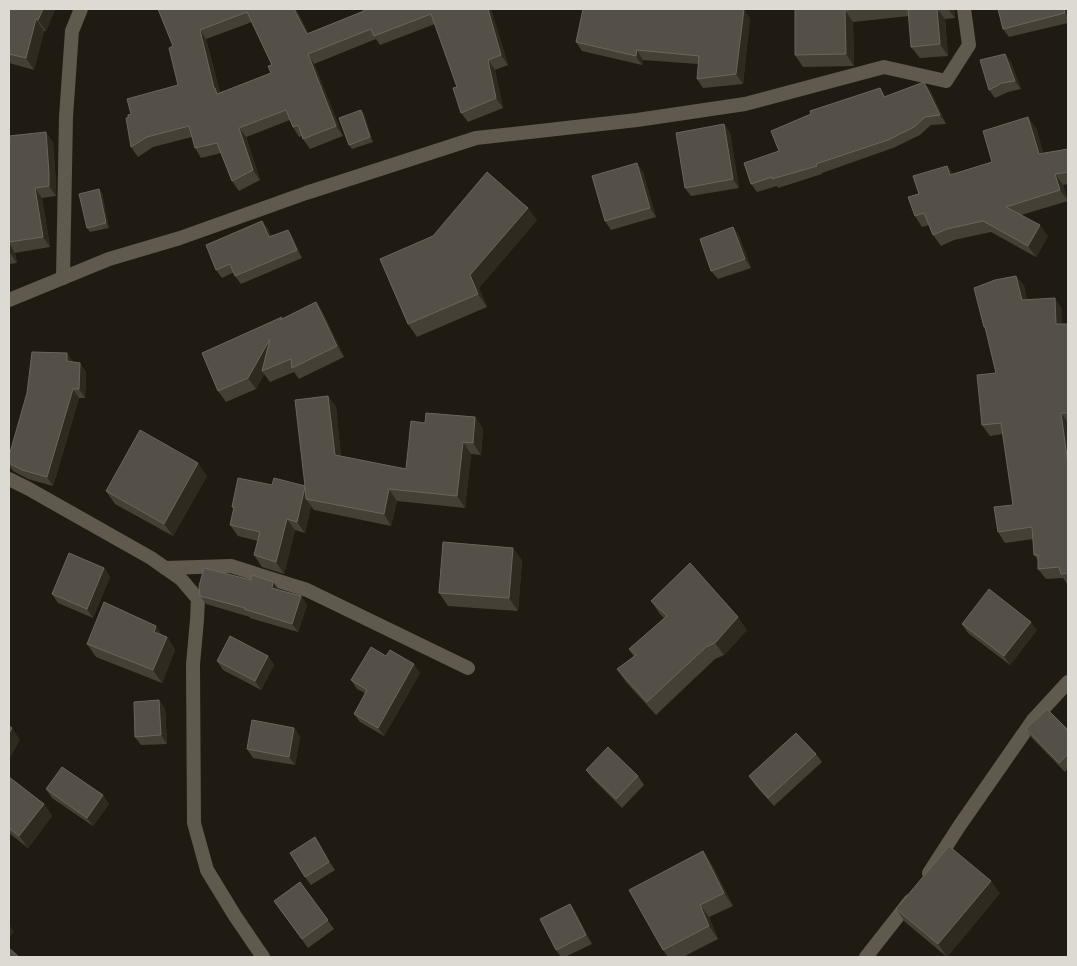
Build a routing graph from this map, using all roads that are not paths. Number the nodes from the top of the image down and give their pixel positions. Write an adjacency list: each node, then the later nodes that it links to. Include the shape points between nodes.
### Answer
1 (80, 9): 3 (street, via 72,31)
2 (964, 9): 3 (street, via 969,45 946,80 884,67 745,104 476,138 180,238 108,259)
3 (62, 278): 4 (street)
4 (9, 300)
5 (9, 479): 6 (street)
6 (165, 568): 7 (street, via 232,566 307,590); 9 (street, via 181,579 198,599 193,664 194,823 207,870)
7 (468, 668)
8 (1068, 682): 10 (street, via 1033,720 922,884)
9 (263, 957)
10 (866, 957)

